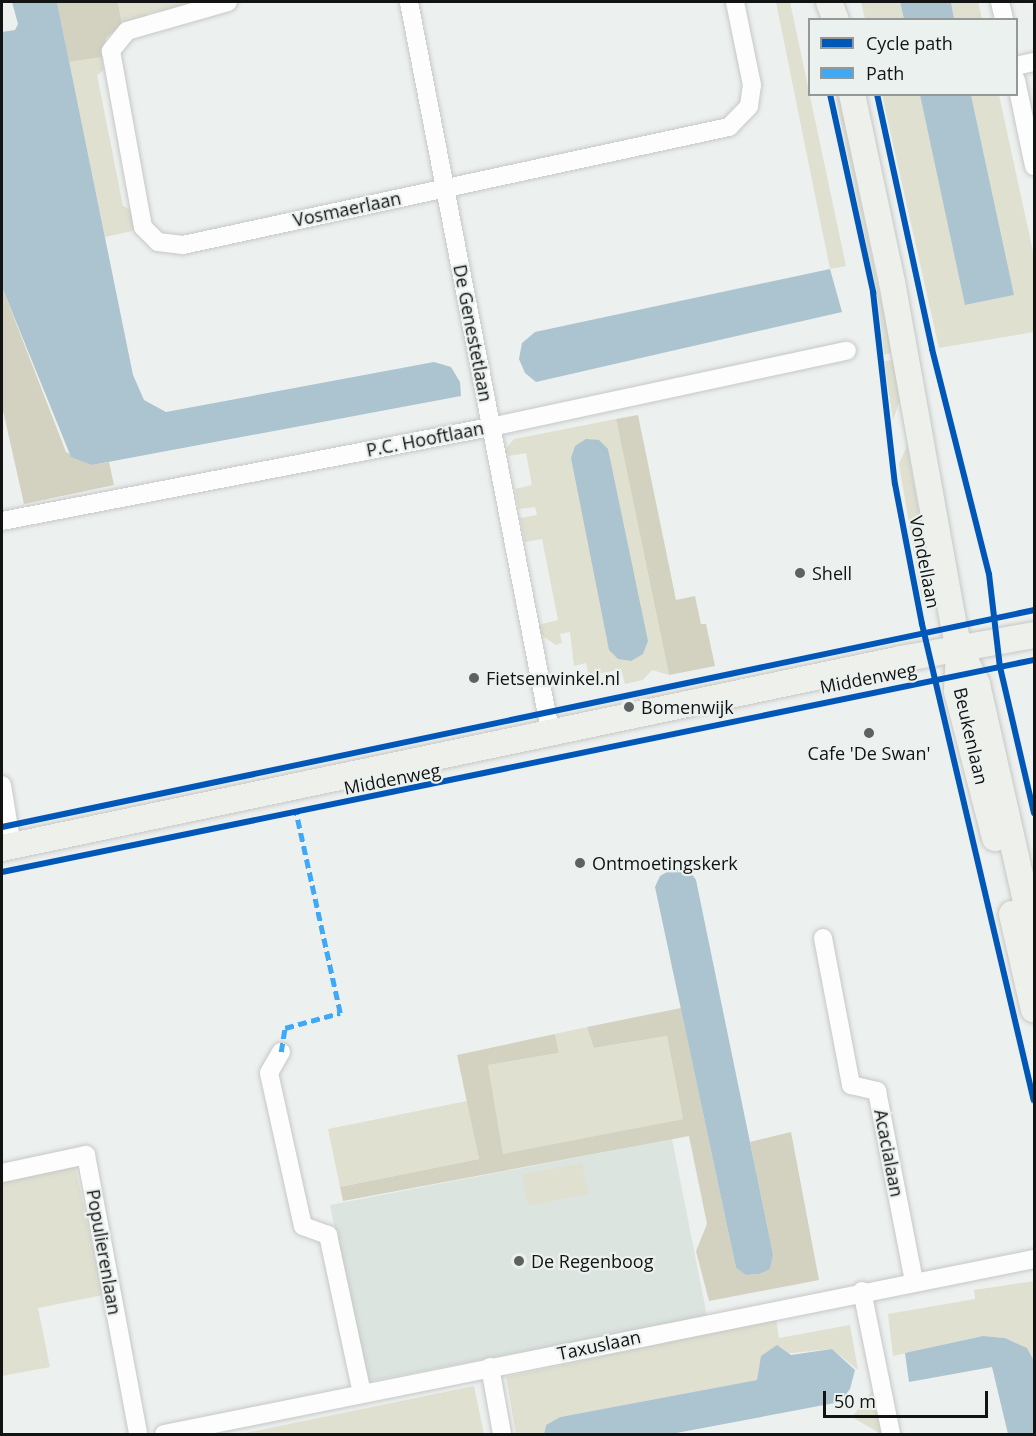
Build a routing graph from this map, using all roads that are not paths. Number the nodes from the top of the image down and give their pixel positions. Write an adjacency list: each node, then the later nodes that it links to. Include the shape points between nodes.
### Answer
1 (228, 2): 11 (street, Vosmaerlaan, via 128,31 111,51 142,227 149,236 158,242 183,245)
2 (409, 2): 11 (street, De Genestetlaan)
3 (735, 2): 11 (street, Vosmaerlaan, via 752,85 749,106 729,127)
4 (1000, 2): 5 (street)
5 (1004, 18)
6 (1035, 62): 7 (street)
7 (1018, 66)
8 (1018, 85): 10 (street)
9 (852, 96): 16 (street, Vondellaan, via 892,282)
10 (1035, 166)
11 (445, 188): 13 (street, De Genestetlaan)
12 (847, 351): 13 (street, P.C. Hooftlaan)
13 (491, 427): 14 (street, P.C. Hooftlaan); 17 (street, De Genestetlaan)
14 (2, 521)
15 (1035, 635): 16 (street, Middenweg)
16 (959, 648): 17 (street, Middenweg); 20 (street, Beukenlaan, via 977,684); 22 (street, Beukenlaan, via 957,691)
17 (551, 735): 19 (street, Middenweg)
18 (2, 785): 19 (street)
19 (7, 847)
20 (1035, 937)
21 (823, 938): 26 (street, Acacialaan, via 851,1085 877,1091)
22 (1035, 1011)
23 (281, 1052): 29 (street, via 269,1073 303,1226 328,1235)
24 (2, 1173): 30 (street, Populierenlaan, via 86,1155)
25 (1035, 1258): 26 (street, Taxuslaan)
26 (914, 1281): 27 (street, Taxuslaan)
27 (861, 1291): 28 (street, Taxuslaan); 33 (street)
28 (490, 1367): 29 (street, Taxuslaan); 32 (street)
29 (362, 1393): 31 (street, Taxuslaan)
30 (138, 1434)
31 (164, 1434)
32 (502, 1434)
33 (891, 1434)

